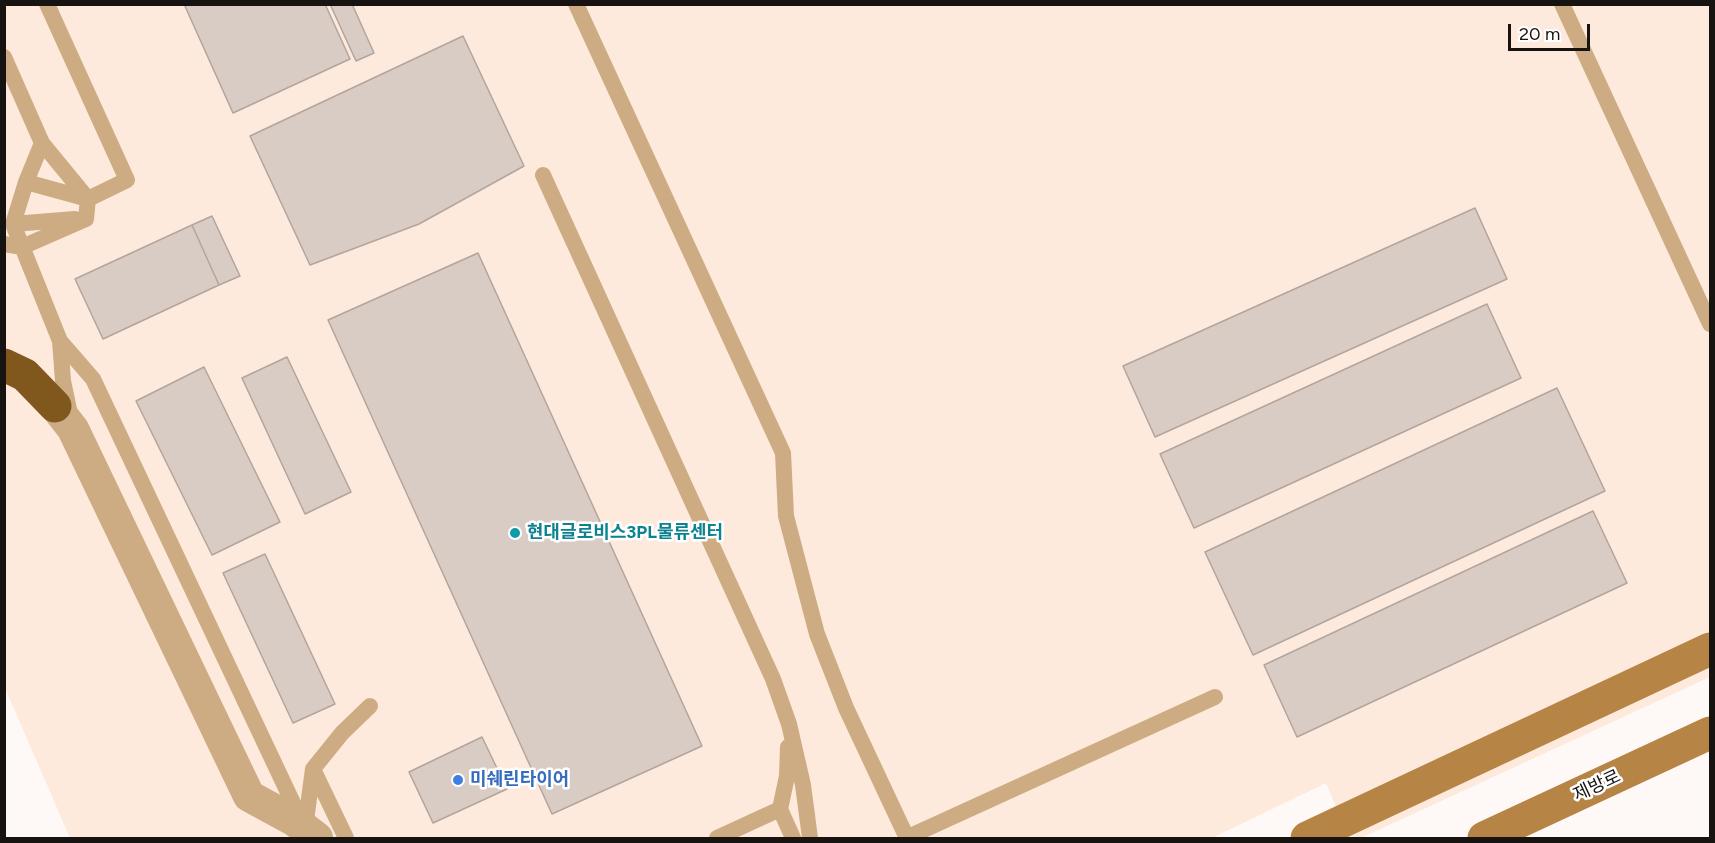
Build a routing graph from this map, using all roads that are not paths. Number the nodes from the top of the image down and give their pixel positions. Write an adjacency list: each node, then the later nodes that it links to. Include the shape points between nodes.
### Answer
1 (48, 4): 8 (lane, via 127,180)
2 (576, 4): 30 (lane, via 783,453 786,516 817,634 846,708)
3 (1562, 4): 13 (lane)
4 (4, 57): 5 (lane)
5 (42, 143): 7 (lane); 8 (lane)
6 (543, 175): 20 (lane, via 773,679)
7 (26, 182): 8 (lane); 10 (lane)
8 (88, 199): 9 (lane)
9 (86, 219): 10 (lane); 12 (lane)
10 (13, 224): 12 (lane)
11 (4, 244): 12 (lane)
12 (22, 248): 14 (lane)
13 (1710, 324)
14 (60, 341): 16 (lane); 25 (lane, via 93,378)
15 (4, 365): 16 (highway, via 25,375)
16 (64, 418): 25 (street, via 249,796)
17 (1710, 649): 31 (street)
18 (1215, 697): 30 (lane)
19 (370, 706): 22 (lane)
20 (789, 724): 23 (lane); 24 (lane, via 787,776)
21 (1710, 733): 32 (street, 제방로)
22 (313, 769): 25 (lane); 26 (lane)
23 (802, 785): 24 (lane); 29 (lane)
24 (780, 808): 27 (lane); 28 (lane)
25 (311, 834)
26 (346, 838)
27 (717, 838)
28 (793, 838)
29 (810, 838)
30 (906, 838)
31 (1307, 838)
32 (1484, 838)

